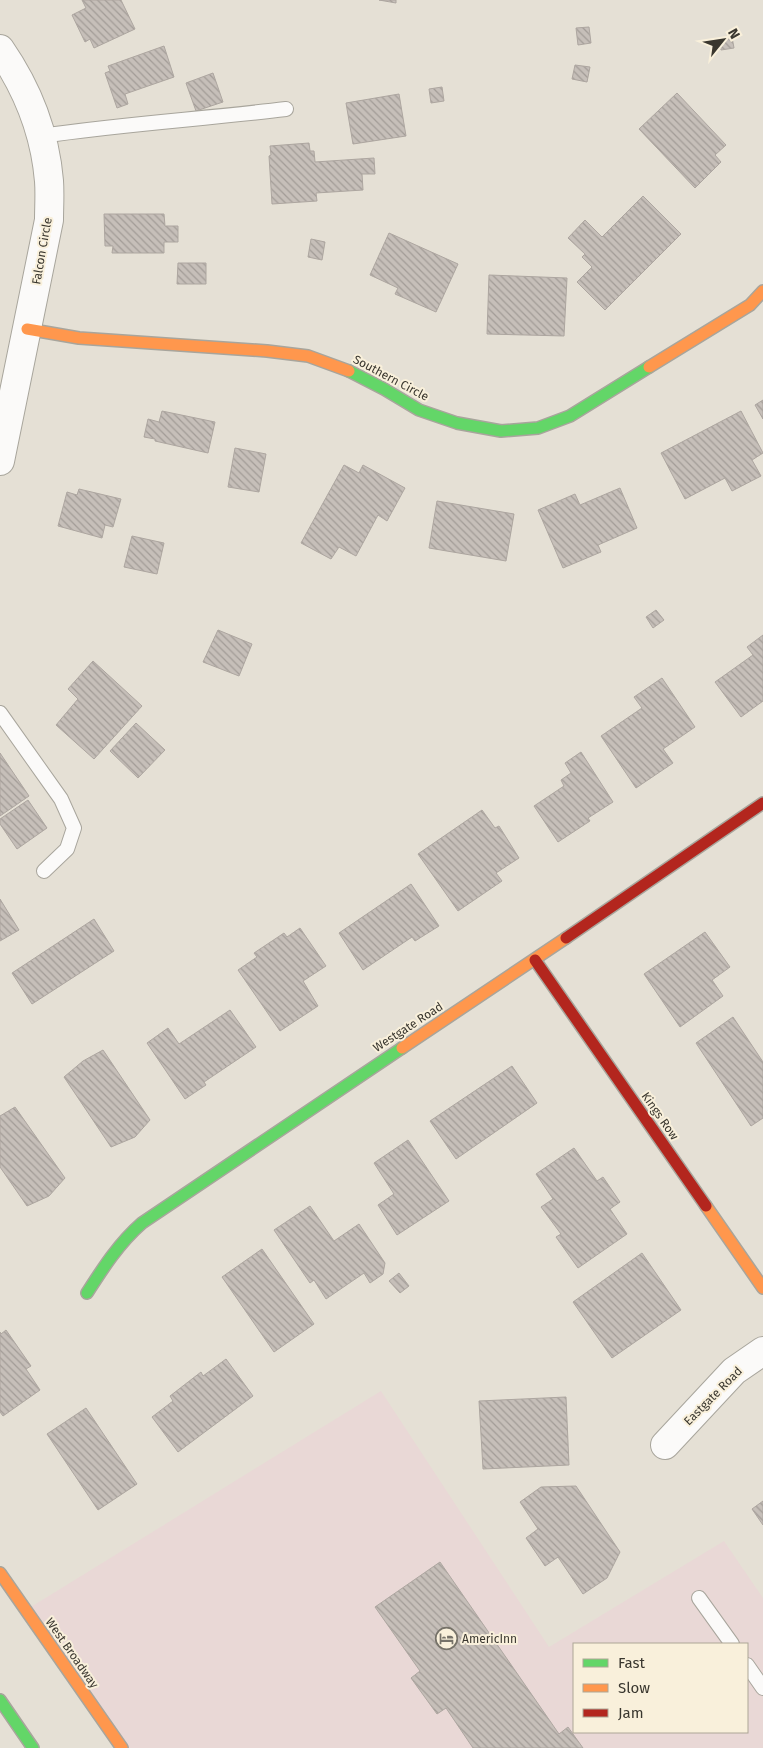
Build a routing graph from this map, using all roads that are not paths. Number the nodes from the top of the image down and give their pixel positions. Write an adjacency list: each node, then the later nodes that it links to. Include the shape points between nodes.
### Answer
1 (0, 49): 3 (street, Falcon Circle, via 15,71)
2 (286, 109): 3 (lane)
3 (41, 136): 5 (street, Falcon Circle, via 49,183 49,220)
4 (763, 292): 5 (street, Southern Circle, via 750,305 570,416 538,428 501,431 457,424 419,410 346,369 308,356 79,338)
5 (27, 329): 6 (street, Falcon Circle)
6 (0, 461)
7 (0, 713): 9 (lane, via 61,799 74,828 67,849)
8 (763, 803): 10 (street, Westgate Road)
9 (44, 871)
10 (535, 960): 11 (street, Kings Row); 12 (street, Westgate Road, via 143,1222 110,1256)
11 (763, 1288)
12 (87, 1293)
13 (763, 1351): 14 (street, Eastgate Road, via 734,1371)
14 (665, 1445)
15 (0, 1573): 22 (street, West Broadway)
16 (699, 1598): 17 (lane)
17 (731, 1643)
18 (748, 1666): 19 (lane)
19 (763, 1688)
20 (0, 1700): 21 (street)
21 (33, 1748)
22 (122, 1748)

